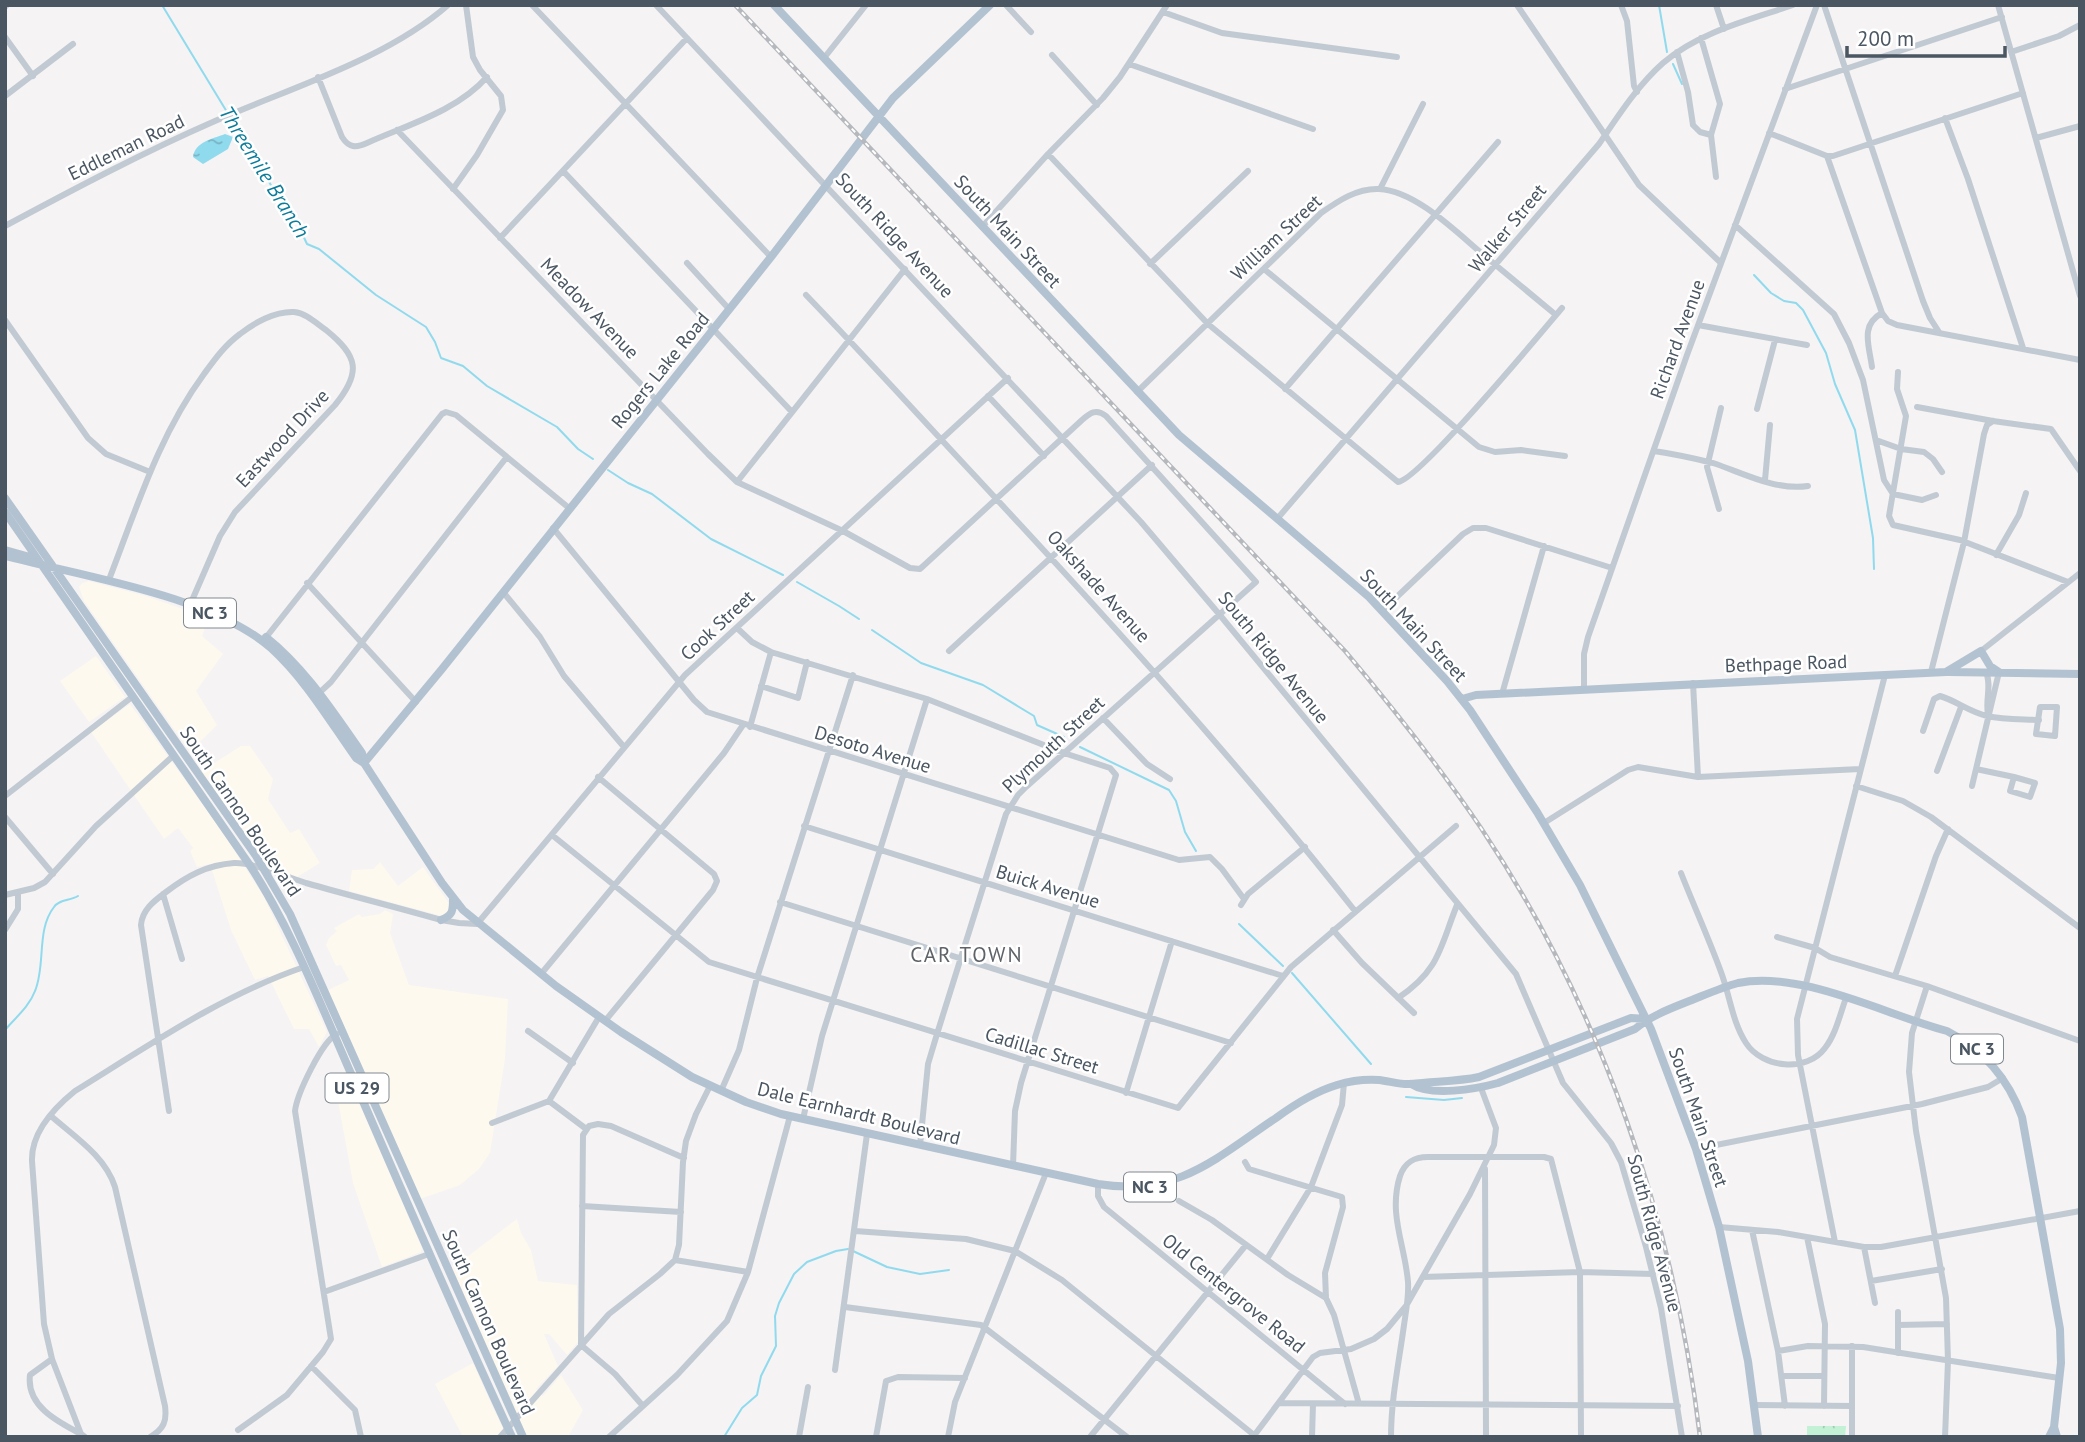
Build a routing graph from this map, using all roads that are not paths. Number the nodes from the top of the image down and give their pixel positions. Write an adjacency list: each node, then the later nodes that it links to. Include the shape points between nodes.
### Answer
1 (448, 5): 33 (street, Eddleman Road, via 411,34)
2 (466, 5): 34 (street, via 473,57)
3 (532, 5): 39 (street)
4 (656, 5): 22 (street, South Ridge Avenue)
5 (774, 5): 29 (main road, South Main Street)
6 (866, 5): 29 (street)
7 (990, 5): 42 (main road, Rogers Lake Road, via 900,89)
8 (1006, 5): 20 (street)
9 (1517, 5): 48 (street)
10 (1621, 5): 36 (street)
11 (1716, 5): 19 (street)
12 (1793, 5): 19 (street, Walker Street)
13 (1817, 5): 35 (street, Richard Avenue)
14 (1824, 5): 31 (street)
15 (1998, 5): 17 (street)
16 (1165, 8): 28 (street, via 1222,33); 30 (street)
17 (2002, 17): 26 (street); 31 (street)
18 (2080, 24): 26 (street)
19 (1724, 29): 23 (street, Walker Street)
20 (1031, 32)
21 (5, 37): 32 (street)
22 (687, 38): 39 (street); 58 (street, South Ridge Avenue)
23 (1701, 38): 25 (street, Walker Street); 49 (street, via 1720,104)
24 (73, 44): 32 (street)
25 (1676, 52): 36 (street, Walker Street); 49 (street, via 1693,125)
26 (2011, 52): 37 (street)
27 (1052, 55): 40 (street)
28 (1397, 57)
29 (824, 58): 42 (main road, South Main Street)
30 (1129, 64): 40 (street); 45 (street)
31 (1846, 69): 35 (street); 52 (street)
32 (33, 76): 38 (street)
33 (318, 77): 46 (street, via 348,145 361,146); 63 (street, Eddleman Road, via 213,122)
34 (486, 77): 46 (street, via 452,105); 59 (street, via 501,96 503,110)
35 (1785, 89): 47 (street, Richard Avenue)
36 (1637, 92): 48 (street, Walker Street)
37 (2023, 93): 43 (street); 50 (street)
38 (5, 96)
39 (625, 104): 55 (street); 66 (street)
40 (1097, 104): 53 (street)
41 (1423, 104): 60 (street)
42 (879, 117): 58 (main road, Rogers Lake Road); 64 (main road, South Main Street)
43 (1945, 118): 52 (street); 88 (street)
44 (2080, 127): 50 (street)
45 (1313, 129)
46 (397, 130): 59 (street, Meadow Avenue)
47 (1769, 133): 54 (street); 62 (street, Richard Avenue)
48 (1605, 135): 68 (street, via 1648,196); 70 (street, Walker Street)
49 (1711, 135): 57 (street)
50 (2036, 138): 74 (street)
51 (1498, 142): 61 (street)
52 (1871, 143): 54 (street); 84 (street, via 1923,301)
53 (1048, 154): 64 (street); 69 (street)
54 (1827, 156): 77 (street)
55 (563, 170): 65 (street); 82 (street)
56 (1248, 172): 69 (street)
57 (1717, 177)
58 (827, 185): 66 (main road, Rogers Lake Road); 71 (street, South Ridge Avenue)
59 (453, 189): 65 (street, Meadow Avenue)
60 (1380, 189): 61 (street, via 1401,194); 72 (street, William Street, via 1335,203)
61 (1436, 215): 70 (street); 83 (street)
62 (1735, 225): 68 (street, Richard Avenue); 108 (street, via 1833,314 1863,380)
63 (5, 226)
64 (982, 227): 95 (main road, South Main Street)
65 (500, 238): 97 (street, Meadow Avenue)
66 (771, 257): 76 (main road, Rogers Lake Road)
67 (687, 263): 76 (street)
68 (1721, 263): 81 (street, Richard Avenue)
69 (1150, 264): 80 (street)
70 (1496, 265): 78 (street); 93 (street, Walker Street)
71 (905, 269): 85 (street); 92 (street, South Ridge Avenue)
72 (1264, 269): 80 (street, William Street); 83 (street)
73 (806, 295): 85 (street, Oakshade Avenue)
74 (2080, 296)
75 (1562, 308): 78 (street)
76 (729, 309): 82 (main road, Rogers Lake Road)
77 (1882, 313): 84 (street, via 1897,325); 90 (street, via 1868,325)
78 (1556, 315): 104 (street)
79 (5, 320): 117 (street, via 88,438 106,454)
80 (1208, 324): 94 (street); 95 (street, William Street)
81 (1698, 325): 86 (street); 110 (street, Richard Avenue)
82 (713, 329): 97 (main road, Rogers Lake Road); 101 (street)
83 (1337, 329): 93 (street); 94 (street)
84 (1939, 332): 88 (street)
85 (849, 340): 101 (street); 106 (street, Oakshade Avenue)
86 (1775, 340): 87 (street); 100 (street)
87 (1807, 345)
88 (2023, 348): 89 (street)
89 (2080, 360)
90 (1872, 367)
91 (1898, 372): 109 (street, via 1897,389 1906,416)
92 (1008, 378): 96 (street, Cook Street); 105 (street, South Ridge Avenue)
93 (1398, 380): 104 (street); 107 (street, Walker Street)
94 (1285, 389): 107 (street)
95 (1137, 392): 131 (main road, South Main Street, via 1179,435)
96 (988, 396): 106 (street, Cook Street); 111 (street)
97 (656, 400): 120 (street, Meadow Avenue); 128 (main road, Rogers Lake Road)
98 (1917, 407): 102 (street)
99 (1721, 408): 114 (street)
100 (1757, 409)
101 (792, 412): 120 (street)
102 (1993, 421): 116 (street, via 2051,429); 134 (street, via 1984,434)
103 (1770, 425): 119 (street)
104 (1457, 429): 107 (street, via 1402,482); 112 (street, via 1487,451)
105 (1064, 438): 111 (street); 115 (street, via 1097,411); 125 (street, South Ridge Avenue)
106 (942, 440): 127 (street, Oakshade Avenue); 133 (street, Cook Street)
107 (1346, 440): 131 (street, Walker Street)
108 (1876, 440): 109 (street); 123 (street, via 1884,480)
109 (1902, 449): 118 (street, via 1928,455); 123 (street)
110 (1654, 451): 114 (street); 141 (street, Richard Avenue)
111 (1044, 456): 127 (street)
112 (1565, 456)
113 (506, 458): 128 (street); 146 (street, via 456,415 446,412); 154 (street)
114 (1707, 462): 119 (street); 129 (street)
115 (1152, 466): 125 (street); 151 (street, Plymouth Street, via 1256,582)
116 (2080, 471)
117 (150, 472): 144 (street, Eastwood Drive); 149 (street, Eastwood Drive, via 172,423 200,380 226,347 256,324 278,314 299,313 349,353 354,373 346,391 235,512 219,536)
118 (1942, 472)
119 (1765, 480): 121 (street, via 1796,488)
120 (737, 482): 133 (street, Meadow Avenue)
121 (1808, 486)
122 (2026, 493): 137 (street)
123 (1893, 494): 124 (street, via 1922,500); 134 (street, via 1889,516 1893,525)
124 (1936, 495)
125 (1117, 496): 139 (street); 151 (street, South Ridge Avenue)
126 (5, 498): 140 (main road, South Cannon Boulevard / US 29)
127 (996, 499): 133 (street, Meadow Avenue, via 920,569 910,568); 139 (street, Oakshade Avenue)
128 (569, 508): 132 (main road, Rogers Lake Road)
129 (1720, 509)
130 (5, 512): 140 (main road, South Cannon Boulevard / US 29)
131 (1278, 519): 150 (main road, South Main Street)
132 (553, 528): 147 (main road, Rogers Lake Road); 167 (street, Desoto Avenue)
133 (843, 531): 152 (street, Cook Street)
134 (1964, 542): 137 (street); 160 (street)
135 (1544, 546): 141 (street); 150 (street, via 1473,528); 171 (street)
136 (5, 550): 140 (main road, Dale Earnhardt Boulevard / NC 3)
137 (1996, 555): 145 (street)
138 (5, 556): 140 (main road, Dale Earnhardt Boulevard / NC 3)
139 (1051, 557): 155 (street); 159 (street, Oakshade Avenue)
140 (46, 564): 143 (main road, Dale Earnhardt Boulevard / NC 3); 144 (main road, Dale Earnhardt Boulevard / NC 3); 148 (main road, South Cannon Boulevard / US 29); 173 (main road, South Cannon Boulevard / US 29)
141 (1612, 568): 170 (street, Richard Avenue, via 1584,654)
142 (2080, 573): 145 (street)
143 (87, 577): 148 (main road, via 77,583); 149 (main road, Dale Earnhardt Boulevard / NC 3)
144 (110, 577): 149 (main road, Dale Earnhardt Boulevard / NC 3)
145 (2068, 582): 157 (street)
146 (307, 583): 153 (street); 154 (street)
147 (503, 592): 176 (main road, Rogers Lake Road); 184 (street, via 564,676)
148 (76, 599): 181 (main road, South Cannon Boulevard / US 29)
149 (191, 603): 153 (main road, Dale Earnhardt Boulevard / NC 3)
150 (1382, 611): 175 (main road, South Main Street)
151 (1219, 614): 159 (street, Plymouth Street); 211 (street, South Ridge Avenue)
152 (737, 628): 156 (street); 167 (street, Cook Street)
153 (264, 639): 172 (main road, Dale Earnhardt Boulevard / NC 3)
154 (361, 643): 172 (street); 176 (street)
155 (948, 651)
156 (771, 652): 158 (street); 169 (street)
157 (1979, 653): 161 (main road); 162 (main road); 163 (main road)
158 (807, 662): 165 (street); 169 (street, via 797,698)
159 (1155, 671): 179 (street, Plymouth Street); 209 (street, Oakshade Avenue)
160 (1931, 672): 161 (main road, Bethpage Road); 166 (main road, Bethpage Road)
161 (1946, 672): 162 (main road, Bethpage Road)
162 (1986, 672): 163 (main road, Bethpage Road); 178 (street)
163 (1999, 673): 164 (main road, Bethpage Road); 178 (street)
164 (2080, 674)
165 (853, 675): 174 (street); 185 (street)
166 (1885, 675): 168 (main road, Bethpage Road); 189 (street)
167 (679, 681): 182 (street, Desoto Avenue, via 707,712); 184 (street, Cook Street)
168 (1693, 683): 170 (main road, Bethpage Road); 195 (street)
169 (761, 687): 182 (street)
170 (1584, 688): 171 (main road, Bethpage Road)
171 (1502, 694): 175 (main road, Bethpage Road)
172 (316, 695): 188 (main road, Dale Earnhardt Boulevard / NC 3, via 356,758)
173 (132, 697): 181 (main road, US 29); 187 (main road, South Cannon Boulevard / US 29); 199 (street)
174 (927, 699): 186 (street); 192 (street)
175 (1462, 699): 202 (main road, South Main Street)
176 (416, 702): 188 (main road, Rogers Lake Road)
177 (1961, 707): 178 (street); 183 (street, via 1936,696); 191 (street)
178 (1989, 716): 180 (street); 190 (street)
179 (1103, 718): 186 (street, Plymouth Street); 196 (street, via 1147,764)
180 (2039, 720): 180 (street, via 2040,706 2057,707 2055,736 2036,734)
181 (162, 721): 213 (main road, South Cannon Boulevard / US 29)
182 (746, 726): 185 (street, Desoto Avenue); 205 (street)
183 (1923, 731)
184 (624, 747): 193 (street, Cook Street)
185 (828, 751): 192 (street, Desoto Avenue); 203 (street)
186 (1064, 753): 200 (street, Plymouth Street); 208 (street, via 1110,768 1116,775)
187 (173, 756): 212 (main road, South Cannon Boulevard / US 29); 215 (street, via 96,826)
188 (364, 763): 221 (main road, Dale Earnhardt Boulevard / NC 3)
189 (1860, 769): 195 (street); 197 (street)
190 (1976, 769): 194 (street); 198 (street)
191 (1937, 771)
192 (903, 775): 200 (street, Desoto Avenue); 210 (street)
193 (598, 777): 205 (street); 207 (street, Cook Street)
194 (2014, 777)
195 (1698, 778): 202 (street, via 1633,768)
196 (1170, 779)
197 (1856, 786): 206 (street, via 1903,801); 235 (street)
198 (1972, 786)
199 (5, 796)
200 (1010, 807): 208 (street, Desoto Avenue); 216 (street, Plymouth Street)
201 (5, 817): 215 (street)
202 (1544, 823): 253 (main road, South Main Street)
203 (804, 826): 210 (street, Buick Avenue); 222 (street)
204 (1456, 826): 211 (street, Cadillac Street)
205 (661, 829): 217 (street); 232 (street, via 717,881)
206 (1948, 829): 228 (street); 241 (street)
207 (552, 835): 217 (street, Cadillac Street); 227 (street, Cook Street)
208 (1098, 835): 209 (street, Desoto Avenue, via 1179,860 1210,857 1243,902); 224 (street)
209 (1305, 847): 225 (street, Oakshade Avenue)
210 (880, 850): 216 (street, Buick Avenue); 229 (street)
211 (1418, 858): 223 (street, South Ridge Avenue); 225 (street, Cadillac Street)
212 (249, 864): 213 (street); 219 (street, via 205,868); 238 (main road, South Cannon Boulevard / US 29)
213 (265, 871): 226 (street); 256 (main road, South Cannon Boulevard / US 29, via 301,936)
214 (1681, 873): 246 (street)
215 (53, 874): 218 (street, via 42,885)
216 (984, 883): 224 (street, Buick Avenue); 236 (street, Plymouth Street)
217 (613, 886): 232 (street, Cadillac Street); 239 (street)
218 (18, 892): 220 (street); 230 (street, via 18,909)
219 (163, 894): 237 (street); 258 (street, via 146,910 141,925)
220 (5, 895)
221 (453, 899): 226 (main road, via 453,911); 227 (main road, Dale Earnhardt Boulevard / NC 3)
222 (780, 902): 229 (street); 242 (street)
223 (1457, 905): 247 (street, via 1434,964); 261 (street, South Ridge Avenue, via 1516,974)
224 (1075, 911): 234 (street, Buick Avenue); 245 (street)
225 (1355, 911): 231 (street, Cadillac Street)
226 (441, 920): 227 (street)
227 (477, 924): 239 (main road, Dale Earnhardt Boulevard / NC 3)
228 (2079, 925)
229 (856, 926): 236 (street); 249 (street)
230 (5, 930)
231 (1333, 930): 240 (street, Cadillac Street); 247 (street)
232 (675, 936): 242 (street, Cadillac Street, via 709,962); 252 (street)
233 (1777, 937): 235 (street)
234 (1172, 941): 240 (street, Buick Avenue); 251 (street)
235 (1815, 948): 241 (street, via 1830,957); 243 (street)
236 (961, 958): 245 (street); 257 (street, Plymouth Street)
237 (182, 959)
238 (304, 967): 256 (main road, South Cannon Boulevard / US 29); 258 (street, via 227,1001)
239 (541, 974): 252 (main road, Dale Earnhardt Boulevard / NC 3)
240 (1283, 976): 260 (street, Cadillac Street)
241 (1895, 976): 244 (street)
242 (757, 978): 249 (street, Cadillac Street); 272 (street, via 738,1050)
243 (1805, 986): 246 (main road, Dale Earnhardt Boulevard / NC 3, via 1775,981); 248 (main road, Dale Earnhardt Boulevard / NC 3); 265 (street, via 1797,1019)
244 (1927, 986): 254 (street); 259 (street)
245 (1052, 987): 251 (street); 262 (street)
246 (1725, 987): 253 (main road, Dale Earnhardt Boulevard / NC 3); 265 (street, via 1740,1033 1751,1050 1773,1062)
247 (1398, 998): 250 (street)
248 (1846, 998): 254 (main road, Dale Earnhardt Boulevard / NC 3); 265 (street, via 1825,1048)
249 (832, 1002): 257 (street, Cadillac Street); 279 (street)
250 (1414, 1013)
251 (1149, 1017): 260 (street); 273 (street)
252 (602, 1019): 264 (street); 270 (main road, Dale Earnhardt Boulevard / NC 3)
253 (1647, 1019): 261 (main road, Dale Earnhardt Boulevard / NC 3, via 1631,1018); 263 (main road, Dale Earnhardt Boulevard / NC 3, via 1635,1029); 285 (main road, South Main Street)
254 (1915, 1021): 267 (main road, Dale Earnhardt Boulevard / NC 3, via 1963,1039); 275 (street, via 1909,1062)
255 (528, 1031): 264 (street)
256 (338, 1034): 294 (main road, South Cannon Boulevard / US 29); 295 (main road, South Cannon Boulevard / US 29); 320 (street, via 329,1038 295,1111)
257 (937, 1034): 262 (street, Cadillac Street); 284 (street, Plymouth Street, via 928,1064)
258 (157, 1041): 276 (street); 277 (street, via 75,1091)
259 (2080, 1041)
260 (1231, 1043): 273 (street, Cadillac Street, via 1178,1108)
261 (1549, 1052): 263 (street, South Ridge Avenue); 266 (main road, Dale Earnhardt Boulevard / NC 3)
262 (1028, 1062): 273 (street, Cadillac Street); 289 (street, via 1015,1111)
263 (1553, 1062): 271 (main road, Dale Earnhardt Boulevard / NC 3); 316 (street, South Ridge Avenue, via 1621,1162)
264 (573, 1063): 274 (street)
265 (1800, 1063): 281 (street)
266 (1510, 1067): 269 (main road, Dale Earnhardt Boulevard / NC 3, via 1455,1082); 271 (main road, via 1483,1082)
267 (2003, 1079): 275 (street); 300 (main road, Dale Earnhardt Boulevard / NC 3, via 2022,1117)
268 (1344, 1083): 269 (main road, Dale Earnhardt Boulevard / NC 3); 292 (main road, Dale Earnhardt Boulevard / NC 3, via 1311,1095 1177,1180 1141,1188); 293 (street, via 1342,1105)
269 (1411, 1084): 271 (main road, Dale Earnhardt Boulevard / NC 3, via 1444,1090)
270 (710, 1086): 272 (main road, Dale Earnhardt Boulevard / NC 3); 287 (street, via 690,1128)
271 (1481, 1088): 286 (street, Old Centergrove Road, via 1497,1130)
272 (721, 1091): 278 (main road, Dale Earnhardt Boulevard / NC 3)
273 (1126, 1093)
274 (549, 1101): 280 (street); 282 (street)
275 (1912, 1106): 281 (street); 305 (street)
276 (169, 1111)
277 (51, 1116): 337 (street, via 35,1138 32,1161 42,1307); 367 (street, via 96,1156 115,1187 165,1406 163,1427)
278 (790, 1116): 279 (main road, Dale Earnhardt Boulevard / NC 3); 314 (street)
279 (803, 1119): 283 (main road, Dale Earnhardt Boulevard / NC 3)
280 (492, 1123)
281 (1812, 1126): 285 (street); 306 (street)
282 (585, 1128): 287 (street, via 611,1126); 297 (street)
283 (867, 1134): 284 (main road, Dale Earnhardt Boulevard / NC 3); 302 (street)
284 (920, 1145): 289 (main road, Dale Earnhardt Boulevard / NC 3)
285 (1696, 1149): 301 (main road, South Main Street)
286 (1489, 1157): 290 (street, Old Centergrove Road); 315 (street, via 1550,1159); 324 (street, via 1429,1157 1406,1164 1396,1202 1397,1232 1409,1283)
287 (684, 1158): 299 (street)
288 (1245, 1162): 293 (street, via 1249,1169)
289 (1013, 1166): 291 (main road, Dale Earnhardt Boulevard / NC 3)
290 (1485, 1168): 317 (street); 318 (street, Old Centergrove Road)
291 (1046, 1173): 292 (main road, Dale Earnhardt Boulevard / NC 3); 309 (street)
292 (1098, 1184): 321 (street, Old Centergrove Road, via 1104,1207)
293 (1311, 1187): 311 (street); 322 (street, via 1337,1194 1343,1202 1325,1273)
294 (415, 1193): 295 (main road); 361 (main road, South Cannon Boulevard / US 29)
295 (405, 1198): 310 (main road, South Cannon Boulevard / US 29)
296 (1179, 1201): 307 (street)
297 (582, 1206): 299 (street); 330 (street)
298 (2080, 1211): 300 (street)
299 (681, 1212): 312 (street)
300 (2042, 1218): 305 (street); 345 (main road, Dale Earnhardt Boulevard / NC 3, via 2060,1329)
301 (1719, 1227): 303 (street); 354 (main road, South Main Street)
302 (855, 1230): 309 (street, via 966,1239); 325 (street)
303 (1752, 1230): 304 (street); 334 (street)
304 (1807, 1237): 306 (street); 331 (street, via 1825,1324)
305 (1936, 1238): 308 (street); 313 (street)
306 (1835, 1242): 308 (street)
307 (1246, 1245): 311 (street); 321 (street)
308 (1864, 1247): 319 (street)
309 (1015, 1251): 329 (street); 336 (street, via 1087,1298)
310 (429, 1254): 320 (street); 364 (main road, South Cannon Boulevard / US 29)
311 (1267, 1259): 322 (street)
312 (675, 1260): 314 (street); 330 (street, via 609,1314)
313 (1942, 1269): 319 (street); 327 (street)
314 (748, 1272): 355 (street, via 722,1328)
315 (1580, 1272): 316 (street); 317 (street); 353 (street)
316 (1653, 1274): 356 (street, South Ridge Avenue)
317 (1485, 1275): 318 (street); 352 (street)
318 (1423, 1277): 324 (street, Old Centergrove Road)
319 (1871, 1281): 323 (street)
320 (324, 1292): 339 (street, via 331,1339)
321 (1209, 1293): 336 (street); 341 (street, Old Centergrove Road)
322 (1326, 1298): 333 (street)
323 (1875, 1303)
324 (1406, 1306): 333 (street, Old Centergrove Road, via 1381,1334); 351 (street)
325 (845, 1307): 329 (street, via 975,1323); 340 (street)
326 (1899, 1312): 328 (street)
327 (1947, 1324): 328 (street); 338 (street)
328 (1898, 1325): 335 (street)
329 (984, 1328): 344 (street); 360 (street)
330 (580, 1345): 355 (street, via 615,1374); 361 (street)
331 (1824, 1346): 332 (street); 334 (street); 342 (street)
332 (1852, 1346): 335 (street); 359 (street)
333 (1345, 1351): 341 (street, Old Centergrove Road, via 1318,1354); 350 (street)
334 (1778, 1351): 343 (street)
335 (1898, 1353): 338 (street)
336 (1157, 1356): 360 (street); 366 (street)
337 (52, 1359): 365 (street); 365 (street, via 30,1375 30,1386 46,1413)
338 (1948, 1361): 345 (street); 384 (street)
339 (312, 1366): 363 (street, via 287,1395); 368 (street, via 355,1410)
340 (835, 1370)
341 (1303, 1370): 347 (street); 349 (street)
342 (1824, 1376): 343 (street); 358 (street)
343 (1782, 1377): 357 (street)
344 (965, 1378): 373 (street, via 898,1377 886,1381); 374 (street)
345 (2059, 1378): 362 (main road, Dale Earnhardt Boulevard / NC 3)
346 (808, 1387): 372 (street)
347 (1279, 1403): 348 (street); 366 (street)
348 (1313, 1404): 349 (street); 377 (street)
349 (1345, 1404): 350 (street)
350 (1359, 1404): 351 (street)
351 (1392, 1404): 352 (street); 378 (street)
352 (1485, 1404): 353 (street); 379 (street)
353 (1581, 1405): 356 (street); 380 (street)
354 (1755, 1405): 357 (street); 382 (main road, South Main Street)
355 (643, 1406): 371 (street)
356 (1678, 1406): 381 (street, South Ridge Avenue)
357 (1785, 1406): 358 (street)
358 (1824, 1406): 359 (street)
359 (1852, 1406): 383 (street)
360 (1105, 1419): 375 (street); 376 (street)
361 (515, 1421): 364 (street); 370 (main road, South Cannon Boulevard / US 29)
362 (2054, 1427): 385 (main road, Dale Earnhardt Boulevard / NC 3); 386 (main road, Dale Earnhardt Boulevard / NC 3)
363 (238, 1430)
364 (510, 1433): 369 (street)
365 (83, 1435)
366 (1253, 1436)
367 (150, 1437)
368 (361, 1437)
369 (500, 1437)
370 (523, 1437)
371 (609, 1437)
372 (799, 1437)
373 (876, 1437)
374 (948, 1437)
375 (1090, 1437)
376 (1127, 1437)
377 (1312, 1437)
378 (1391, 1437)
379 (1486, 1437)
380 (1581, 1437)
381 (1682, 1437)
382 (1758, 1437)
383 (1852, 1437)
384 (1945, 1437)
385 (2049, 1437)
386 (2057, 1437)

